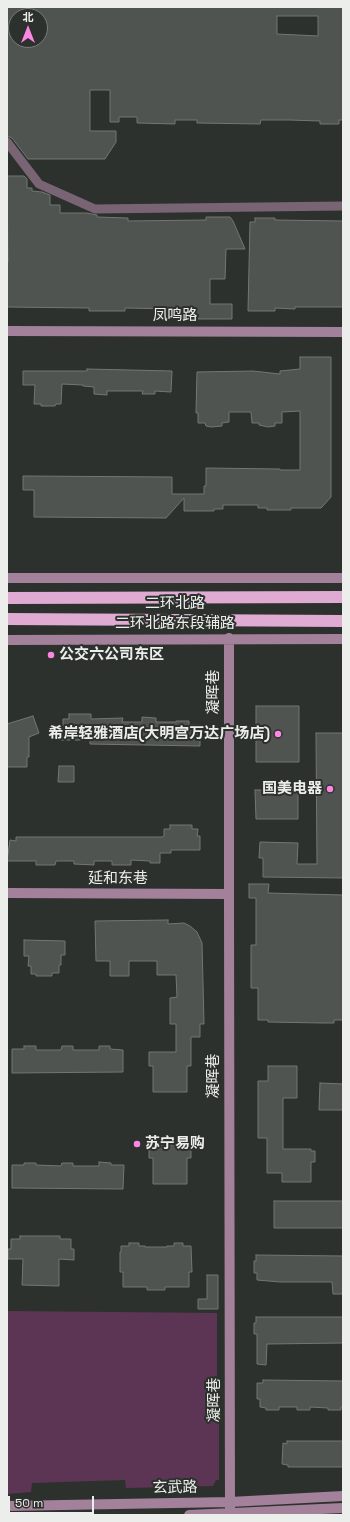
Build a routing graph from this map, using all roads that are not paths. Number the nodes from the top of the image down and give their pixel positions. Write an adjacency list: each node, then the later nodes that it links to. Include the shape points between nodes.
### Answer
1 (7, 142): 2 (street, via 39,184 95,210)
2 (343, 206)
3 (7, 331): 4 (street, 凤鸣路)
4 (343, 332)
5 (7, 578): 6 (street)
6 (343, 578)
7 (343, 597): 8 (highway, 二环北路)
8 (7, 598)
9 (7, 619): 10 (highway, 二环北路)
10 (343, 622)
11 (230, 638): 12 (street, 二环北路东段辅路); 13 (street, 二环北路东段辅路); 15 (street, 凝晖巷)
12 (343, 639)
13 (7, 640)
14 (7, 893): 15 (street, 延和东巷)
15 (229, 894): 17 (street, 凝晖巷)
16 (343, 1496): 17 (street, 玄武路)
17 (230, 1502): 19 (street, 玄武路); 20 (street, 凝晖巷)
18 (343, 1508): 20 (street, 玄武路)
19 (11, 1509)
20 (230, 1514): 21 (street, 玄武路)
21 (189, 1515)

